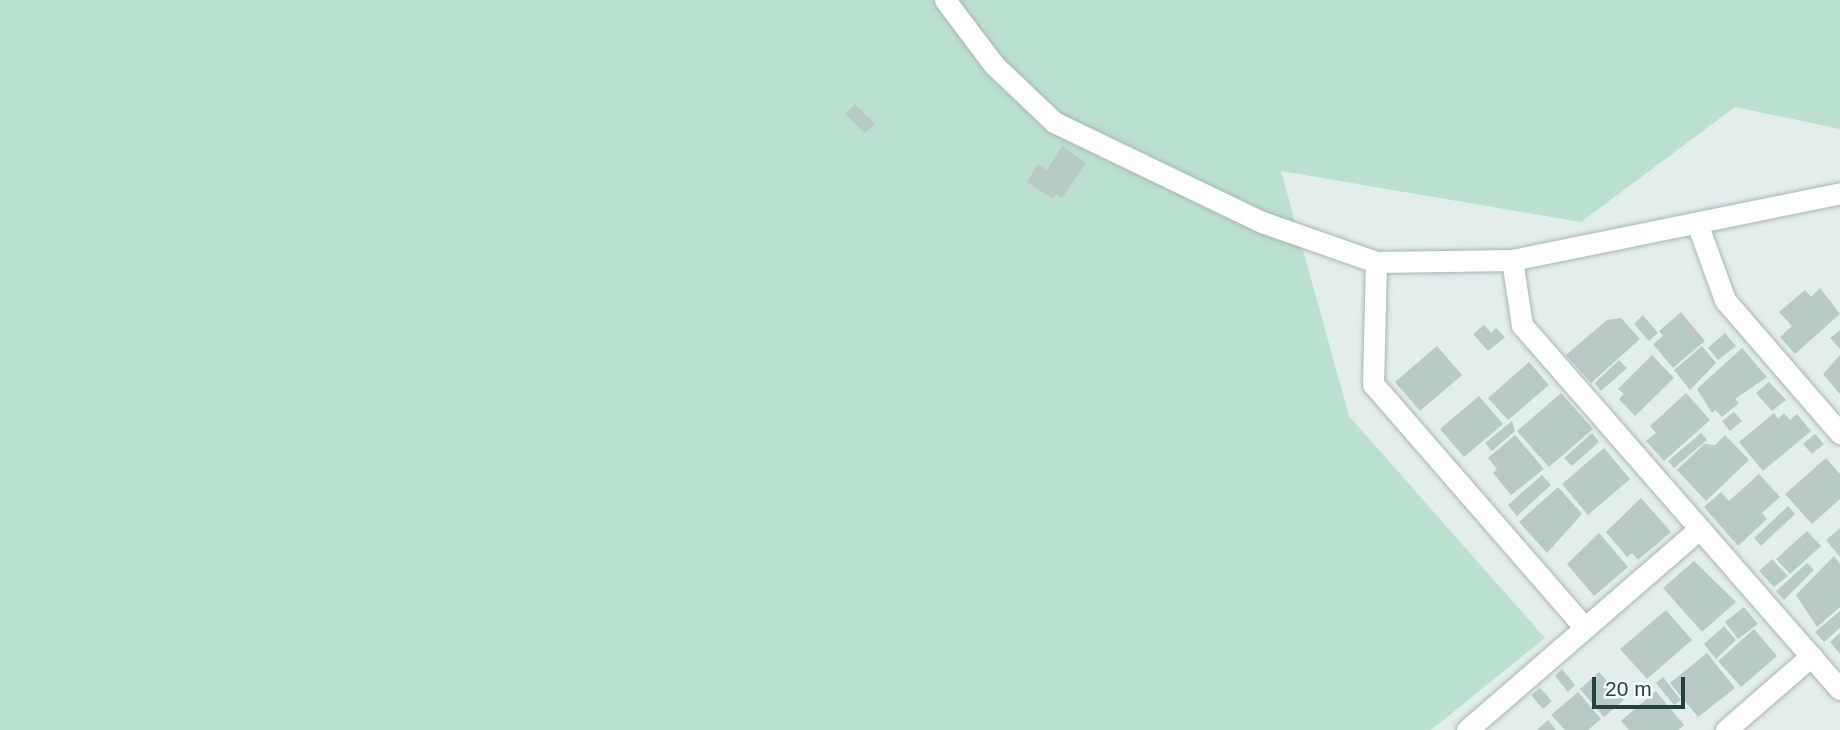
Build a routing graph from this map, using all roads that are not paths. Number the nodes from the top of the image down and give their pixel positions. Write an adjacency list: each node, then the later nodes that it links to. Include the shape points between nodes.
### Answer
1 (945, 0): 5 (street, via 994,65 1054,122 1262,222)
2 (1840, 192): 3 (street)
3 (1697, 223): 4 (street); 6 (street, via 1725,300)
4 (1511, 260): 5 (street); 7 (street, via 1522,325)
5 (1376, 262): 8 (street, via 1373,384)
6 (1840, 433)
7 (1699, 528): 8 (street); 9 (street)
8 (1585, 628): 11 (street)
9 (1811, 656): 10 (street); 12 (street)
10 (1840, 689)
11 (1467, 730)
12 (1726, 730)

